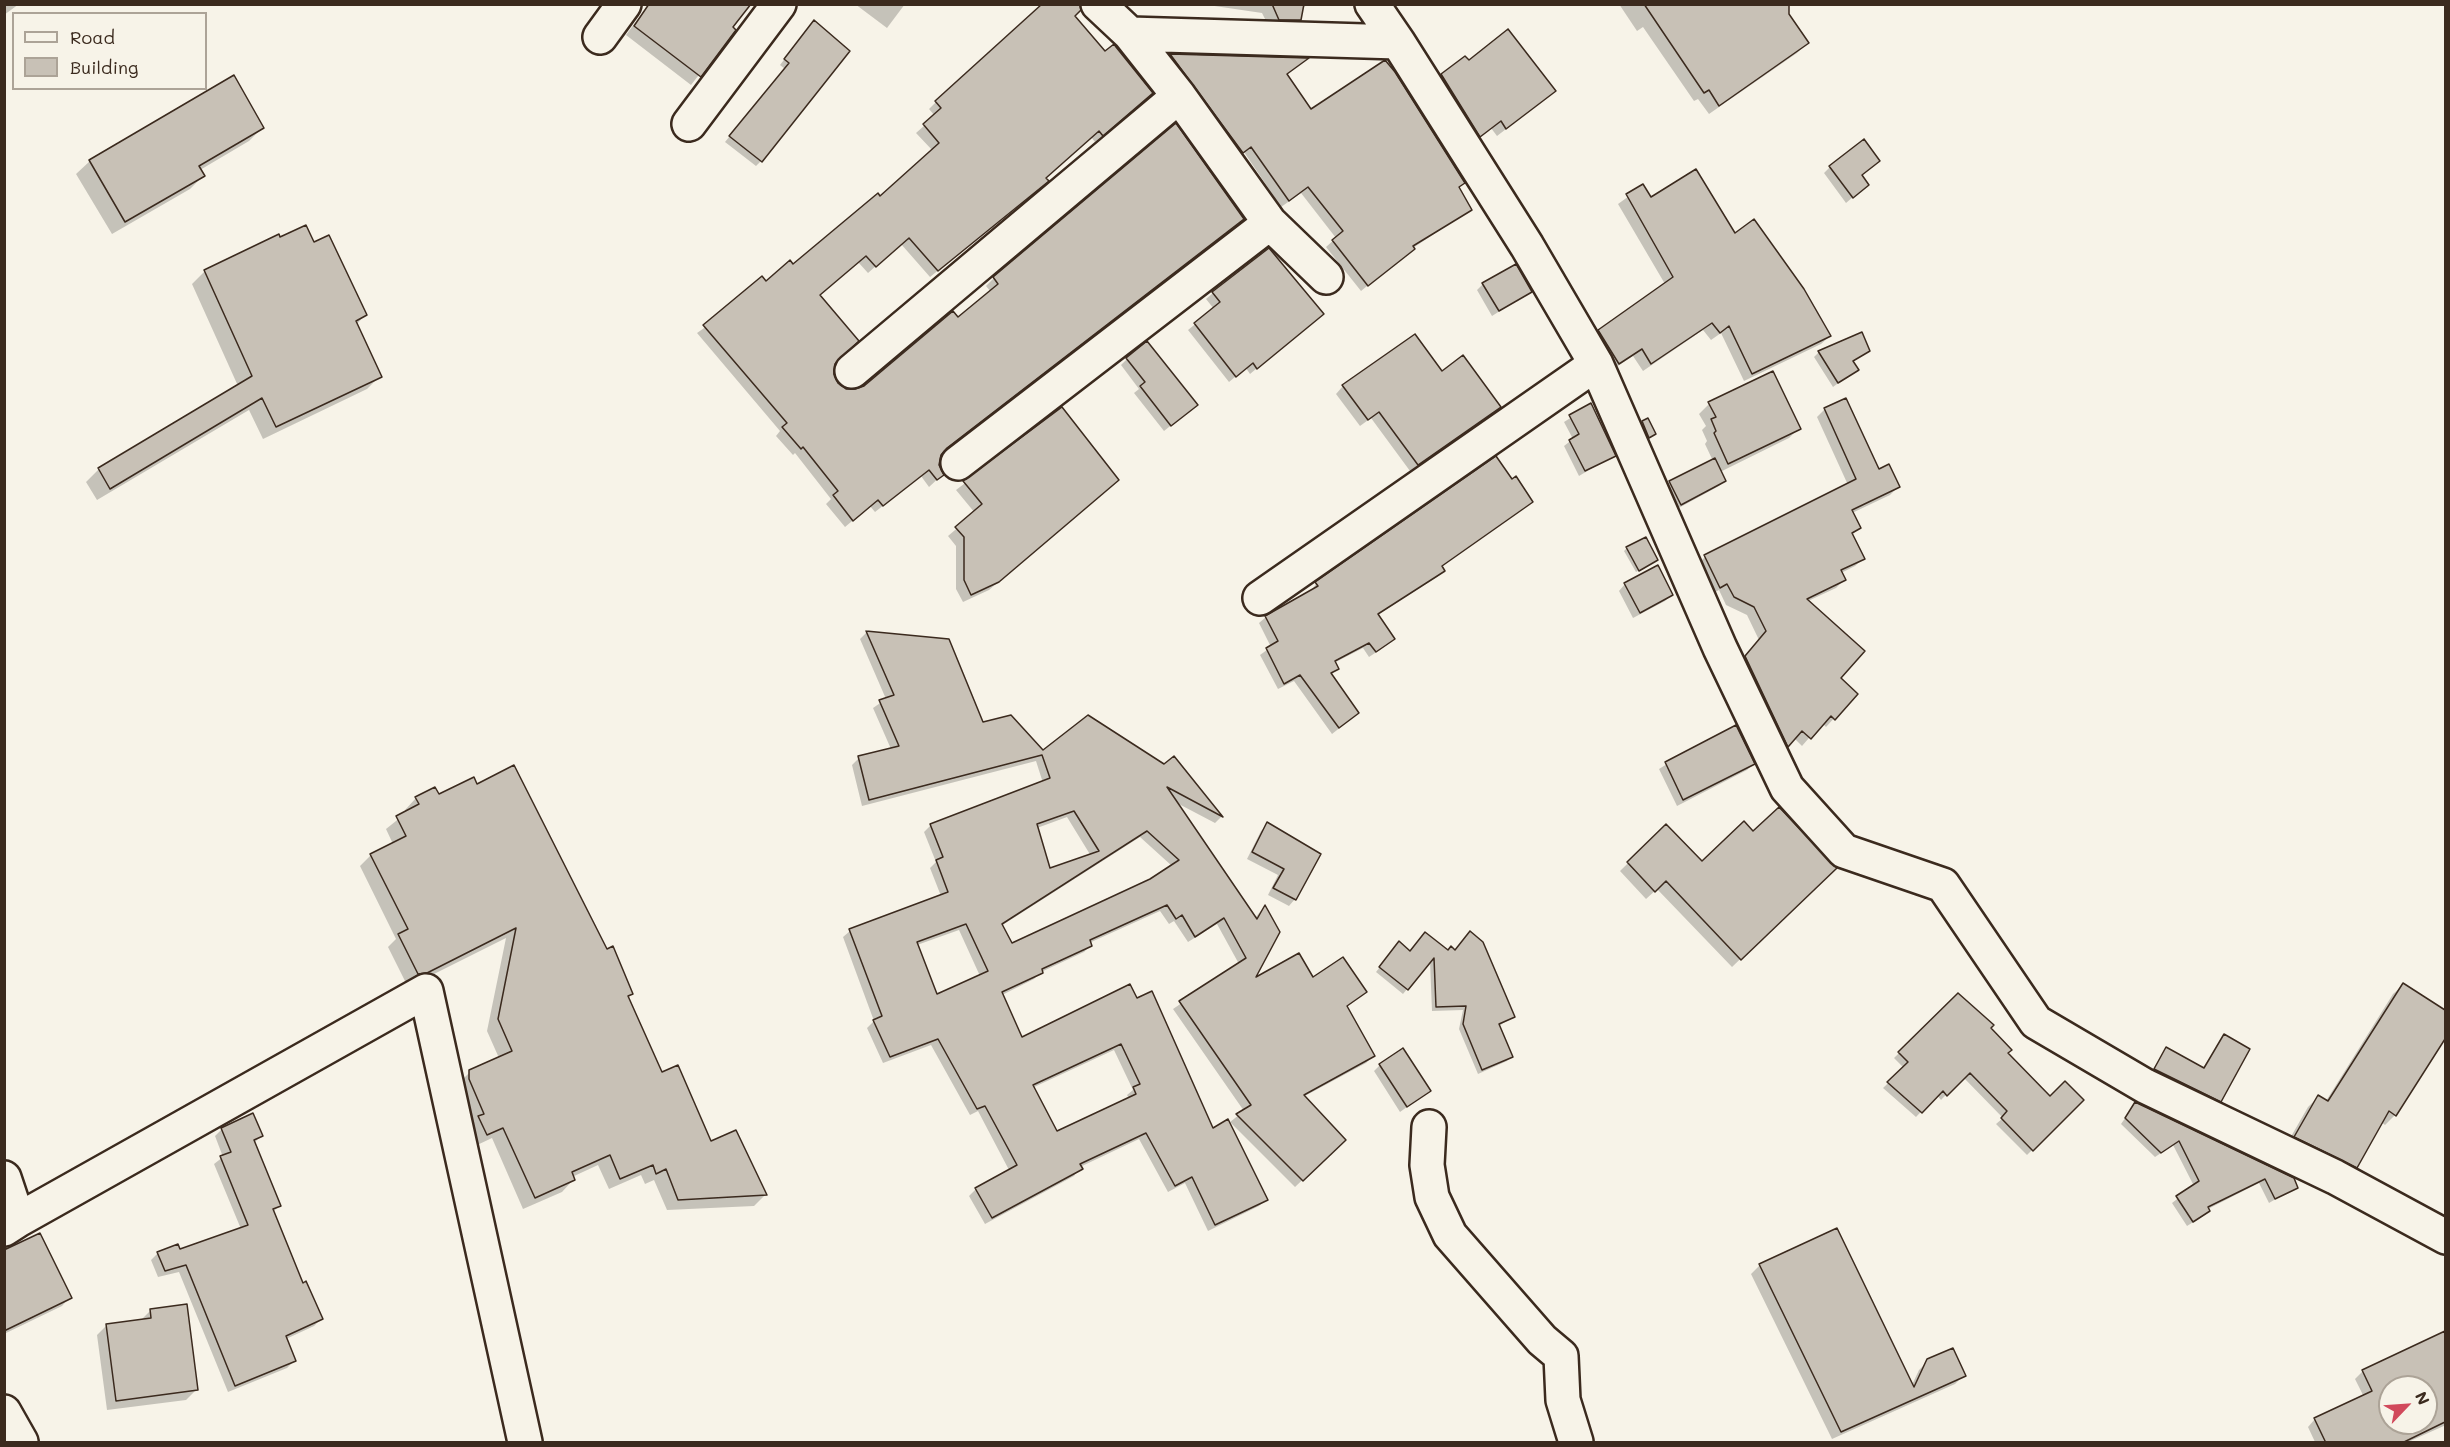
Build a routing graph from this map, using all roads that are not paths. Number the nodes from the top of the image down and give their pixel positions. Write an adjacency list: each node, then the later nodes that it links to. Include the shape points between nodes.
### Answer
1 (624, 4): 6 (street)
2 (779, 4): 9 (street)
3 (1098, 4): 5 (street)
4 (1372, 4): 7 (street)
5 (1130, 34): 7 (street); 8 (street)
6 (600, 37)
7 (1398, 42): 12 (street, via 1527,246)
8 (1179, 96): 10 (street); 13 (street)
9 (689, 124)
10 (1270, 223): 11 (street); 14 (street)
11 (1326, 277)
12 (1596, 364): 15 (street); 19 (street, via 1720,648 1787,788 1844,851 1943,885 2036,1023 2145,1086 2335,1177)
13 (852, 371)
14 (958, 463)
15 (1260, 597)
16 (1429, 1126): 23 (street, via 1427,1165 1432,1197 1450,1235 1542,1340 1561,1356 1563,1400)
17 (4, 1178): 18 (street)
18 (11, 1224): 22 (street, via 426,991)
19 (2445, 1237)
20 (4, 1412): 21 (street)
21 (21, 1443)
22 (525, 1443)
23 (1576, 1443)

